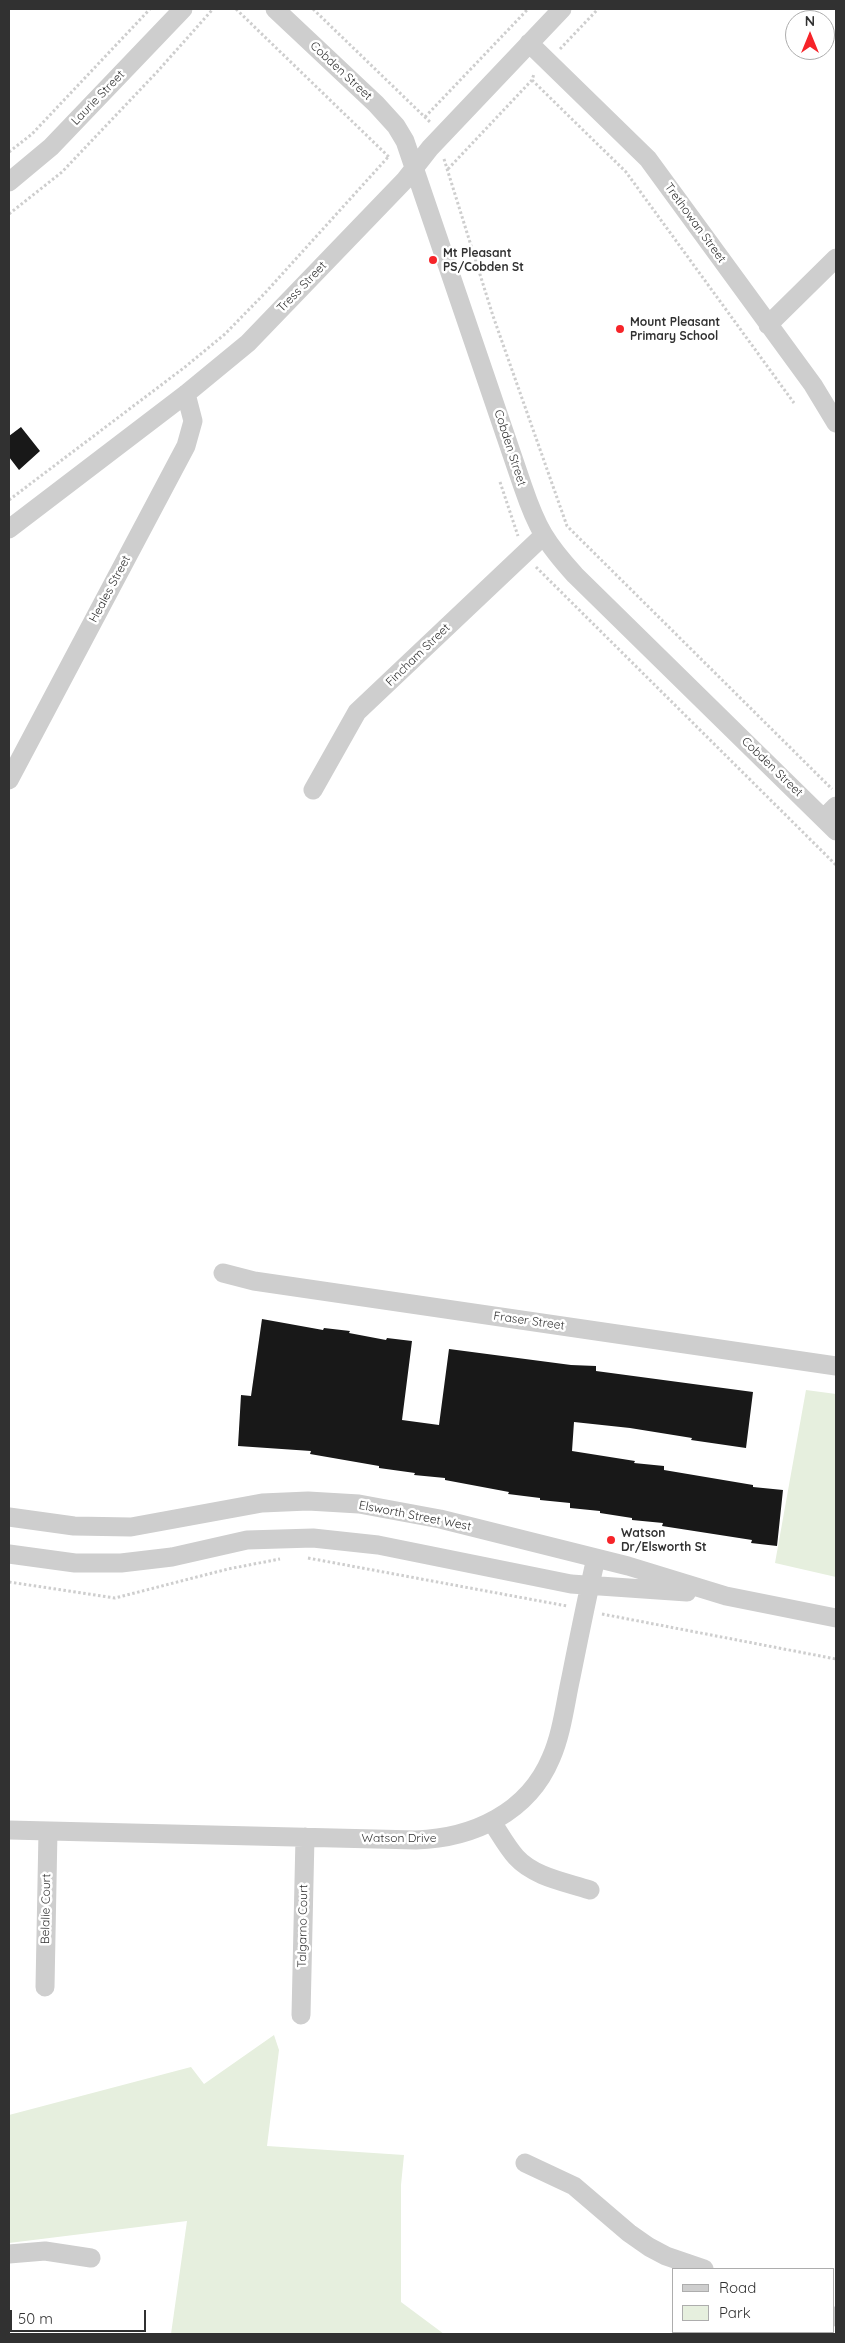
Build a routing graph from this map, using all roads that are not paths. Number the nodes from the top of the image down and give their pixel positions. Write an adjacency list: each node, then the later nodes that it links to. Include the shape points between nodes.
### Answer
1 (183, 9): 6 (street, Laurie Street, via 51,147)
2 (275, 9): 5 (street, Cobden Street, via 387,116 405,141)
3 (562, 9): 4 (street, Tress Street)
4 (529, 43): 5 (street, Tress Street); 8 (street, Trethowan Street, via 648,159)
5 (415, 167): 9 (street, Tress Street, via 248,342); 12 (street, Cobden Street, via 523,487)
6 (9, 182)
7 (836, 258): 8 (street)
8 (768, 325): 10 (street, Trethowan Street, via 814,385)
9 (186, 394): 11 (street, Tress Street); 13 (street, Heales Street, via 193,421 186,446)
10 (836, 424)
11 (9, 529)
12 (543, 536): 14 (street, Fincham Street, via 357,712); 15 (street, Cobden Street, via 576,575)
13 (9, 780)
14 (313, 790)
15 (832, 811)
16 (223, 1273): 17 (street, Fraser Street, via 254,1281)
17 (836, 1366)
18 (9, 1517): 20 (street, Elsworth Street West, via 74,1526 131,1527 262,1503 333,1502 411,1512)
19 (9, 1554): 21 (street, Elsworth Street West, via 75,1563 121,1564 247,1540 322,1538 378,1545 540,1579)
20 (596, 1558): 21 (street, Watson Drive); 22 (street, Elsworth Street West)
21 (590, 1586): 22 (street, Elsworth Street West); 24 (street, Watson Drive, via 551,1758 521,1802)
22 (726, 1596): 23 (street, Elsworth Street West)
23 (836, 1618)
24 (492, 1822): 27 (street, Watson Drive, via 470,1832 428,1839); 28 (street, via 512,1852 527,1867)
25 (9, 1830): 26 (street, Watson Drive)
26 (48, 1831): 27 (street, Watson Drive); 29 (street, Belalie Court)
27 (305, 1837): 30 (street, Talgarno Court)
28 (590, 1890)
29 (45, 1987)
30 (302, 2014)
31 (526, 2163): 34 (street, via 574,2186 649,2247)
32 (9, 2254): 33 (street, via 45,2250)
33 (91, 2258)
34 (701, 2268)

